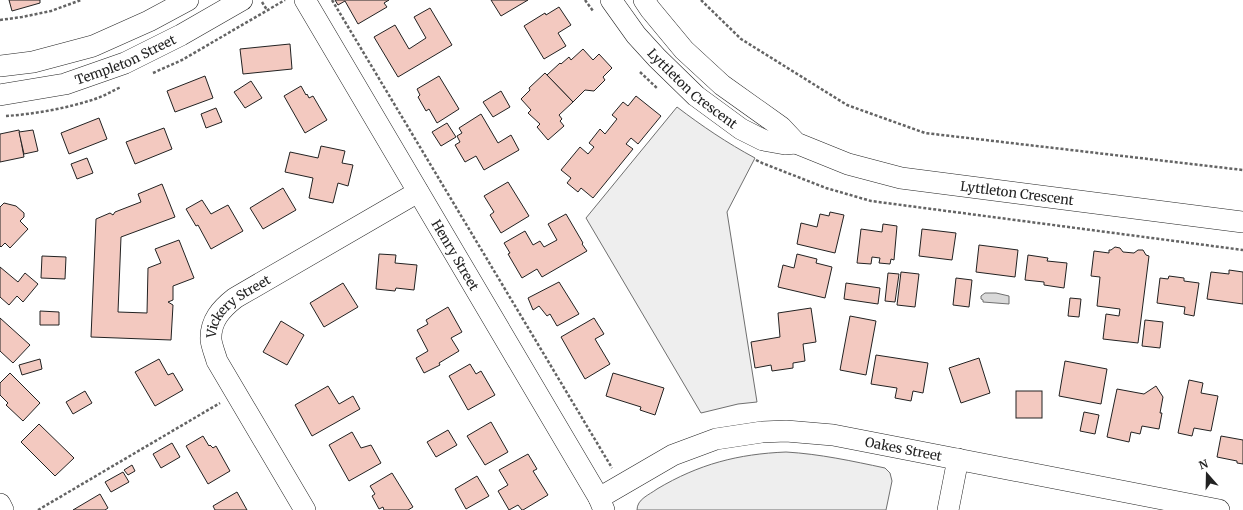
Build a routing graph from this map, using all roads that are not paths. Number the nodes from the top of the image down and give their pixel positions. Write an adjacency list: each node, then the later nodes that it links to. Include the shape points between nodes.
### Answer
1 (188, 0): 8 (street, Templeton Street, via 93,46 33,62)
2 (196, 0): 7 (street)
3 (242, 0): 7 (street, Templeton Street)
4 (305, 0): 11 (street, Henry Street)
5 (612, 0): 10 (street, Lyttleton Crescent, via 636,35 696,96 748,133 763,140)
6 (644, 0): 10 (street, Lyttleton Crescent, via 690,55 722,85 781,127)
7 (208, 20): 9 (street, Templeton Street, via 124,63 65,84)
8 (0, 66)
9 (0, 95)
10 (796, 143): 12 (street, Lyttleton Crescent, via 848,164 901,178)
11 (418, 192): 15 (street, Henry Street); 17 (street, Vickery Street, via 235,298 218,313 213,326 211,340 217,361)
12 (1243, 222)
13 (958, 459): 15 (street, Oakes Street, via 833,435 786,431 762,432 716,439 673,455 622,485); 18 (street); 19 (street, Oakes Street)
14 (0, 504): 16 (street)
15 (601, 504)
16 (3, 510)
17 (305, 510)
18 (948, 510)
19 (1219, 510)

